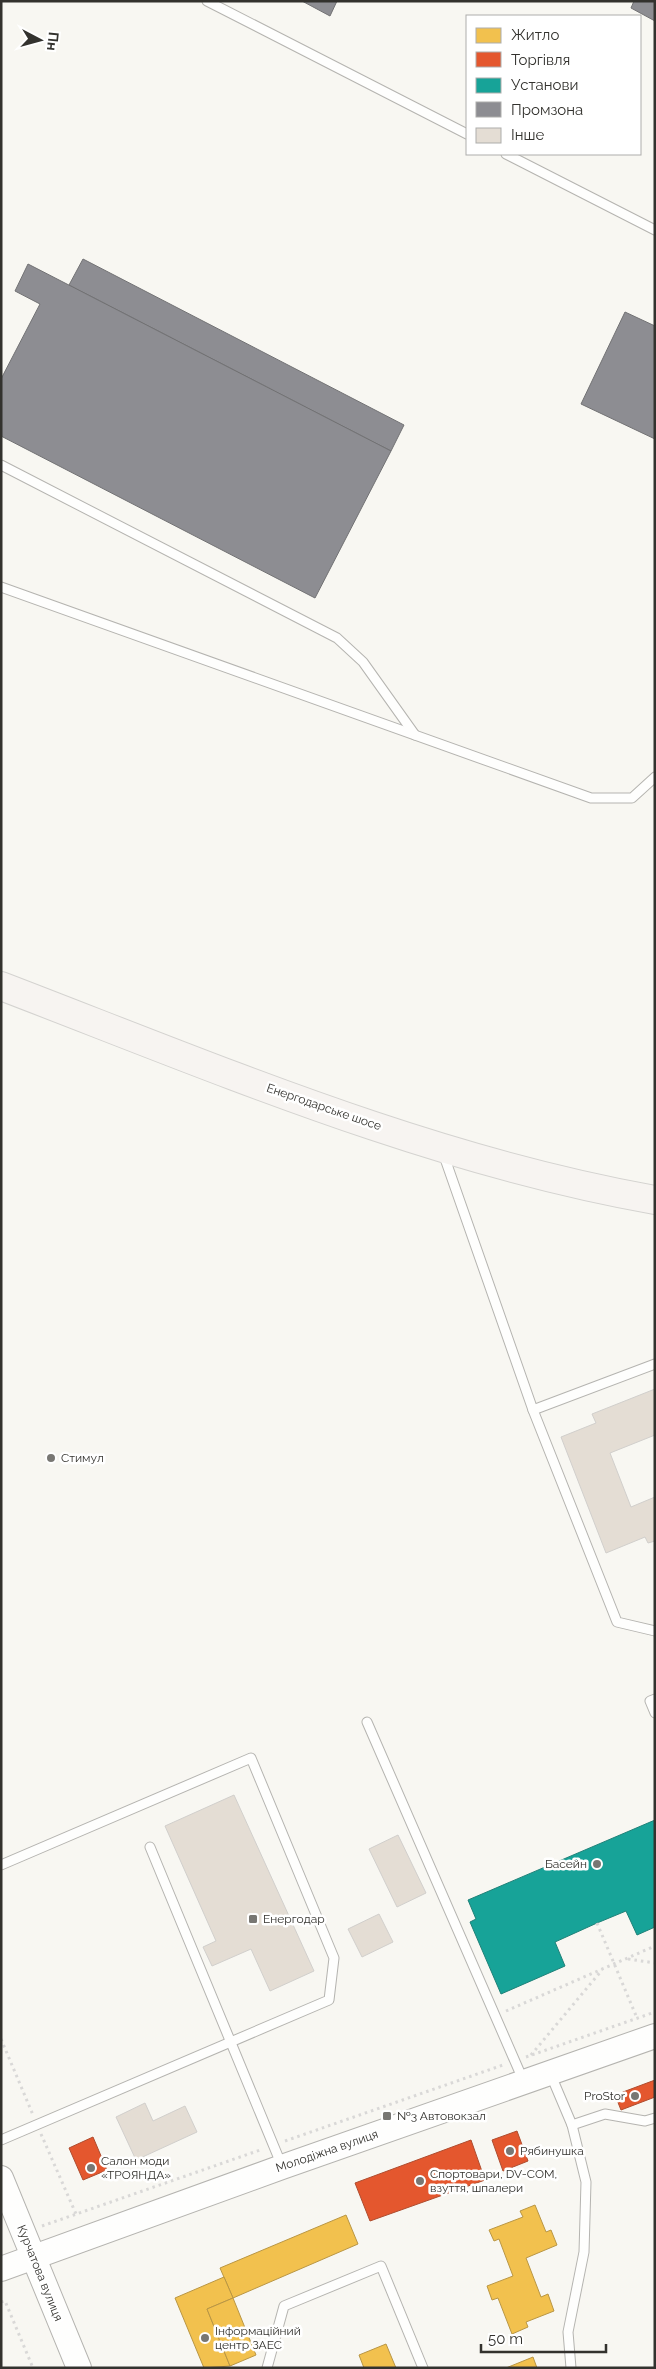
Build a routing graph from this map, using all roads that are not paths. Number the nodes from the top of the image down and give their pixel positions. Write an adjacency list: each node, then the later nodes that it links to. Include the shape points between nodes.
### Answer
1 (207, 1): 2 (lane)
2 (466, 133)
3 (508, 155): 4 (lane)
4 (655, 230)
5 (1, 465): 7 (lane, via 337,638 363,662)
6 (1, 587): 7 (lane)
7 (415, 735): 8 (lane, via 591,798 632,798)
8 (655, 776)
9 (1, 986): 10 (main road, Енергодарське шосе, via 248,1080)
10 (442, 1148): 11 (main road, Енергодарське шосе, via 515,1169); 13 (lane)
11 (655, 1200)
12 (655, 1364): 13 (lane)
13 (533, 1410): 14 (lane, via 617,1622)
14 (655, 1631)
15 (655, 1699): 16 (lane, via 650,1701)
16 (655, 1714)
17 (367, 1722): 23 (lane)
18 (150, 1847): 21 (lane)
19 (1, 1865): 21 (lane, via 250,1758 334,1958 330,2000)
20 (655, 2036): 22 (street, Молодіжна вулиця)
21 (230, 2042): 26 (lane); 27 (lane)
22 (550, 2073): 23 (street, Молодіжна вулиця); 25 (lane)
23 (524, 2082): 27 (street, Молодіжна вулиця)
24 (655, 2118): 25 (lane, via 645,2121 605,2114)
25 (572, 2125): 34 (lane, via 586,2182 584,2252 568,2332)
26 (1, 2140)
27 (278, 2156): 29 (street, Молодіжна вулиця)
28 (1, 2178): 29 (street, Курчатова вулиця)
29 (34, 2257): 30 (street, Молодіжна вулиця); 31 (street, Курчатова вулиця)
30 (1, 2269)
31 (79, 2368)
32 (267, 2368): 33 (lane, via 284,2306 380,2266)
33 (423, 2368)
34 (571, 2368)

